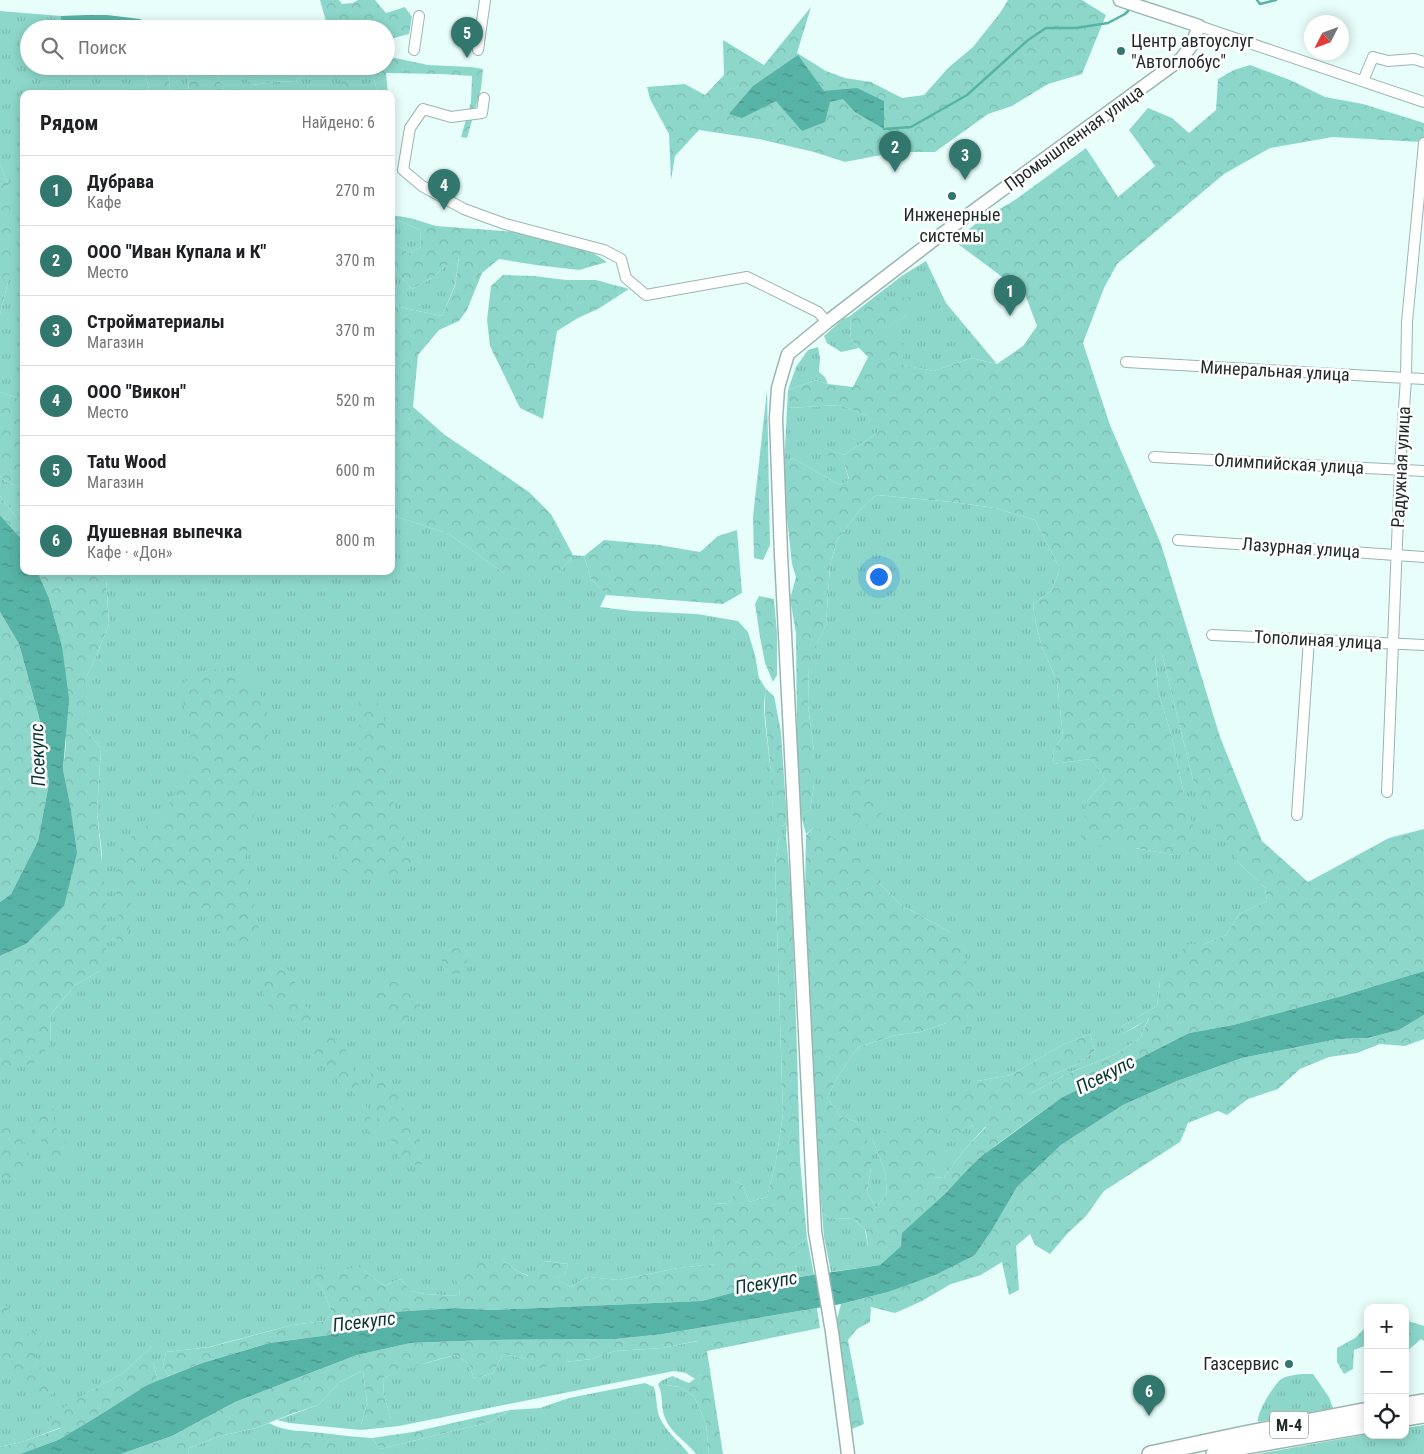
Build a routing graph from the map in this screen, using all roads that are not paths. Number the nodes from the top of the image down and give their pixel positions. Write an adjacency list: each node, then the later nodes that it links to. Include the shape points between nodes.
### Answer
1 (485, 0): 6 (street)
2 (1120, 0): 4 (main road)
3 (419, 16): 5 (street)
4 (1199, 26): 8 (street); 12 (main road, Промышленная улица, via 1191,46 1181,59)
5 (414, 50)
6 (478, 50)
7 (1424, 62): 8 (street, via 1372,57)
8 (1362, 81): 10 (street)
9 (484, 98): 12 (street, via 482,113 451,117 423,109 410,128 403,170 422,186 464,208 505,224 604,250 621,259 626,278 646,295 747,277 818,312)
10 (1424, 102)
11 (1424, 143): 14 (street, Радужная улица)
12 (827, 322): 34 (main road, Промышленная улица, via 788,354 778,388 776,418 780,555 815,1231)
13 (1126, 362): 14 (street, Минеральная улица)
14 (1406, 378): 15 (street, Минеральная улица); 17 (street, Радужная улица)
15 (1424, 379)
16 (1154, 457): 17 (street, Олимпийская улица)
17 (1400, 469): 18 (street, Олимпийская улица); 20 (street, Радужная улица)
18 (1424, 471)
19 (1178, 540): 20 (street, Лазурная улица)
20 (1396, 555): 21 (street, Лазурная улица); 24 (street, Радужная улица)
21 (1424, 557)
22 (1212, 635): 23 (street, Тополиная улица)
23 (1309, 639): 24 (street, Тополиная улица); 27 (street)
24 (1393, 644): 25 (street, Тополиная улица); 26 (street, Радужная улица)
25 (1424, 646)
26 (1387, 792)
27 (1297, 815)
28 (1424, 1402): 29 (highway)
29 (1409, 1404)
30 (1364, 1411): 35 (highway, М-4)
31 (1424, 1415): 32 (highway)
32 (1409, 1417)
33 (1364, 1426): 36 (highway, М-4)
34 (848, 1454)
35 (1150, 1454)
36 (1214, 1454)

